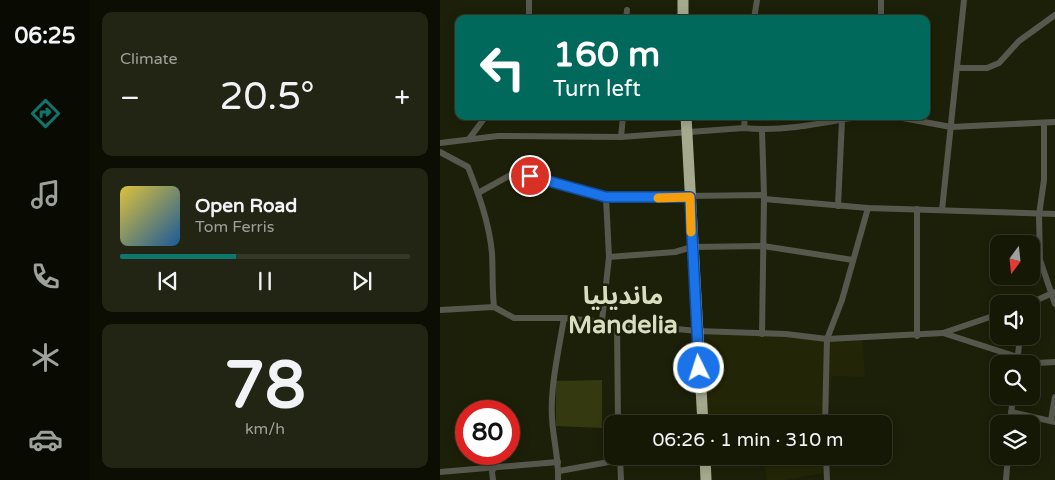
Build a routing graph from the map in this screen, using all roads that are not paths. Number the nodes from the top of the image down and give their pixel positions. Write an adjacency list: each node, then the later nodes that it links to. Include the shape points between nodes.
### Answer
1 (529, 0): 7 (street)
2 (683, 0): 9 (highway)
3 (757, 0): 10 (street)
4 (882, 0): 11 (street)
5 (964, 0): 13 (street)
6 (626, 10): 8 (street)
7 (529, 15)
8 (626, 15)
9 (683, 15)
10 (755, 15)
11 (881, 15)
12 (1055, 15): 13 (street, via 1019,41 999,63 988,68)
13 (957, 68): 22 (street)
14 (483, 120): 27 (street)
15 (623, 120): 26 (street)
16 (686, 120): 25 (highway)
17 (745, 120): 23 (street)
18 (842, 120): 24 (street); 34 (street)
19 (913, 120): 22 (street)
20 (1044, 122): 21 (street); 22 (street); 39 (street, via 1044,180)
21 (1055, 122)
22 (951, 127): 37 (street)
23 (744, 128): 24 (street); 25 (street)
24 (762, 130): 33 (street)
25 (687, 133): 26 (street); 32 (highway)
26 (621, 137): 27 (street, via 498,136)
27 (468, 139): 28 (street)
28 (440, 143)
29 (440, 152): 30 (street, via 468,167)
30 (478, 193): 31 (street, via 520,173); 47 (street, via 492,253)
31 (606, 197): 32 (street); 42 (street)
32 (690, 197): 33 (street); 41 (highway)
33 (764, 197): 34 (street); 40 (street)
34 (838, 206): 35 (street)
35 (868, 208): 36 (street); 43 (street)
36 (917, 209): 37 (street); 56 (street)
37 (942, 210): 39 (street)
38 (1055, 214): 39 (street)
39 (1039, 215): 44 (street, via 1040,260)
40 (763, 246): 41 (street); 43 (street); 55 (street)
41 (692, 247): 42 (street, via 675,252); 53 (highway)
42 (608, 257): 51 (street)
43 (853, 260): 57 (street)
44 (1054, 293): 45 (street); 46 (street)
45 (1040, 299)
46 (1055, 304)
47 (494, 307): 48 (street); 50 (street, via 514,318)
48 (440, 310)
49 (990, 317): 54 (street)
50 (564, 318): 51 (street); 70 (street, via 552,418)
51 (602, 321): 52 (street)
52 (617, 323): 53 (street); 64 (street)
53 (697, 331): 55 (street); 65 (highway)
54 (943, 333): 56 (street); 58 (street)
55 (762, 334): 57 (street)
56 (917, 336): 57 (street)
57 (827, 339): 66 (street)
58 (1004, 355)
59 (1055, 362): 60 (street)
60 (1040, 363)
61 (1055, 397): 68 (street)
62 (1012, 405): 63 (street)
63 (1011, 412): 67 (street); 68 (street)
64 (618, 415)
65 (702, 415)
66 (825, 415)
67 (1011, 415)
68 (1053, 421)
69 (604, 461): 76 (street)
70 (558, 462): 75 (street); 76 (street)
71 (620, 465): 80 (street)
72 (705, 465): 81 (highway)
73 (826, 465): 82 (street)
74 (1007, 465): 83 (street)
75 (494, 467): 77 (street); 78 (street)
76 (559, 471): 79 (street)
77 (440, 472)
78 (492, 480)
79 (558, 480)
80 (621, 480)
81 (706, 480)
82 (827, 480)
83 (1006, 480)

